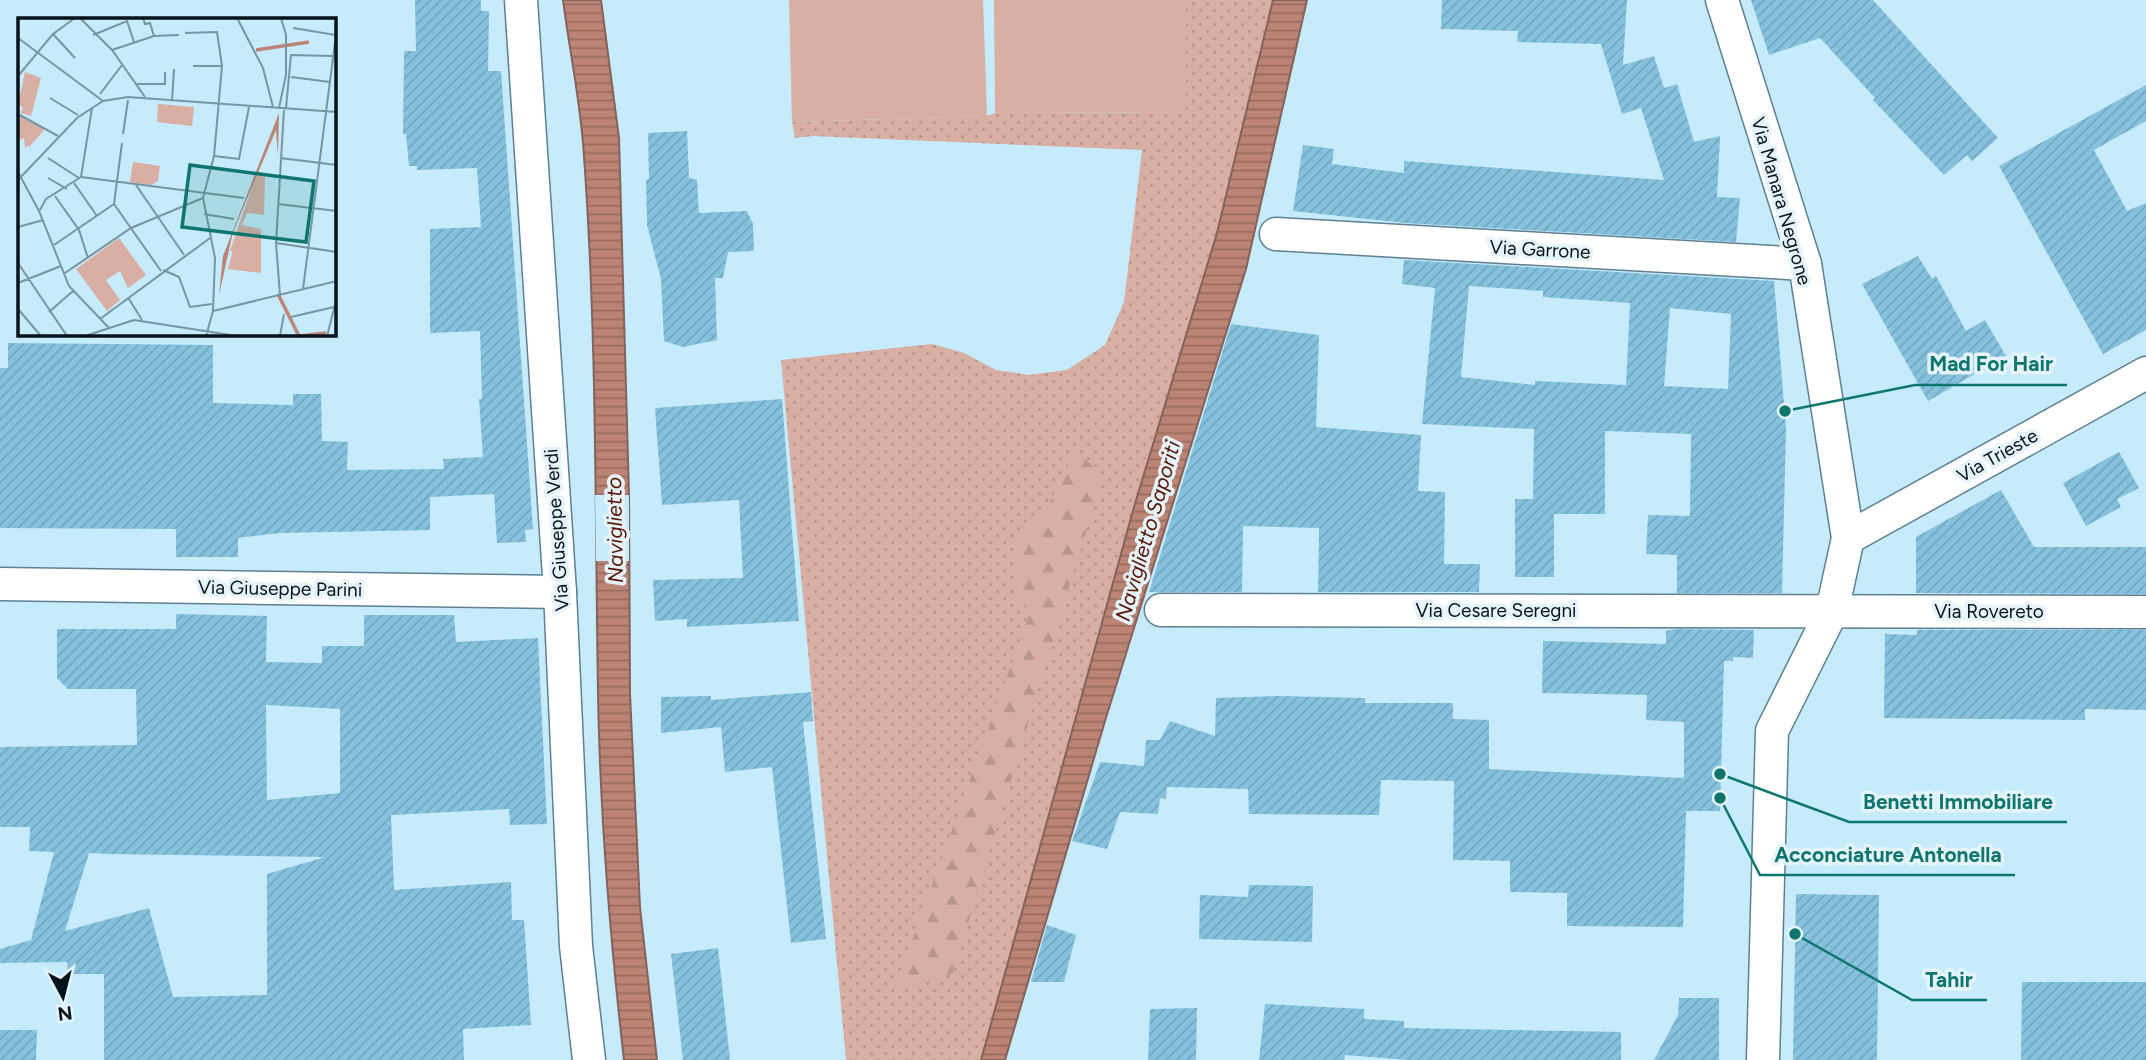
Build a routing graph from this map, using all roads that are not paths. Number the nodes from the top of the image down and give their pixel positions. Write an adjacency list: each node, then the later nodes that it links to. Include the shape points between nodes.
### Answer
1 (521, 0): 8 (street, Via Giuseppe Verdi)
2 (1722, 0): 4 (street, Via Manara Negrone)
3 (1276, 234): 4 (street, Via Garrone)
4 (1805, 264): 6 (street, Via Manara Negrone)
5 (2146, 373): 6 (street, Via Trieste)
6 (1848, 538): 10 (street, Via Manara Negrone)
7 (0, 584): 8 (street, Via Giuseppe Parini)
8 (560, 592): 12 (street, Via Giuseppe Verdi, via 576,946)
9 (1161, 610): 10 (street, Via Cesare Seregni)
10 (1832, 611): 11 (street, Via Rovereto); 13 (street, Via Manara Negrone, via 1772,731)
11 (2146, 612)
12 (589, 1060)
13 (1763, 1060)

